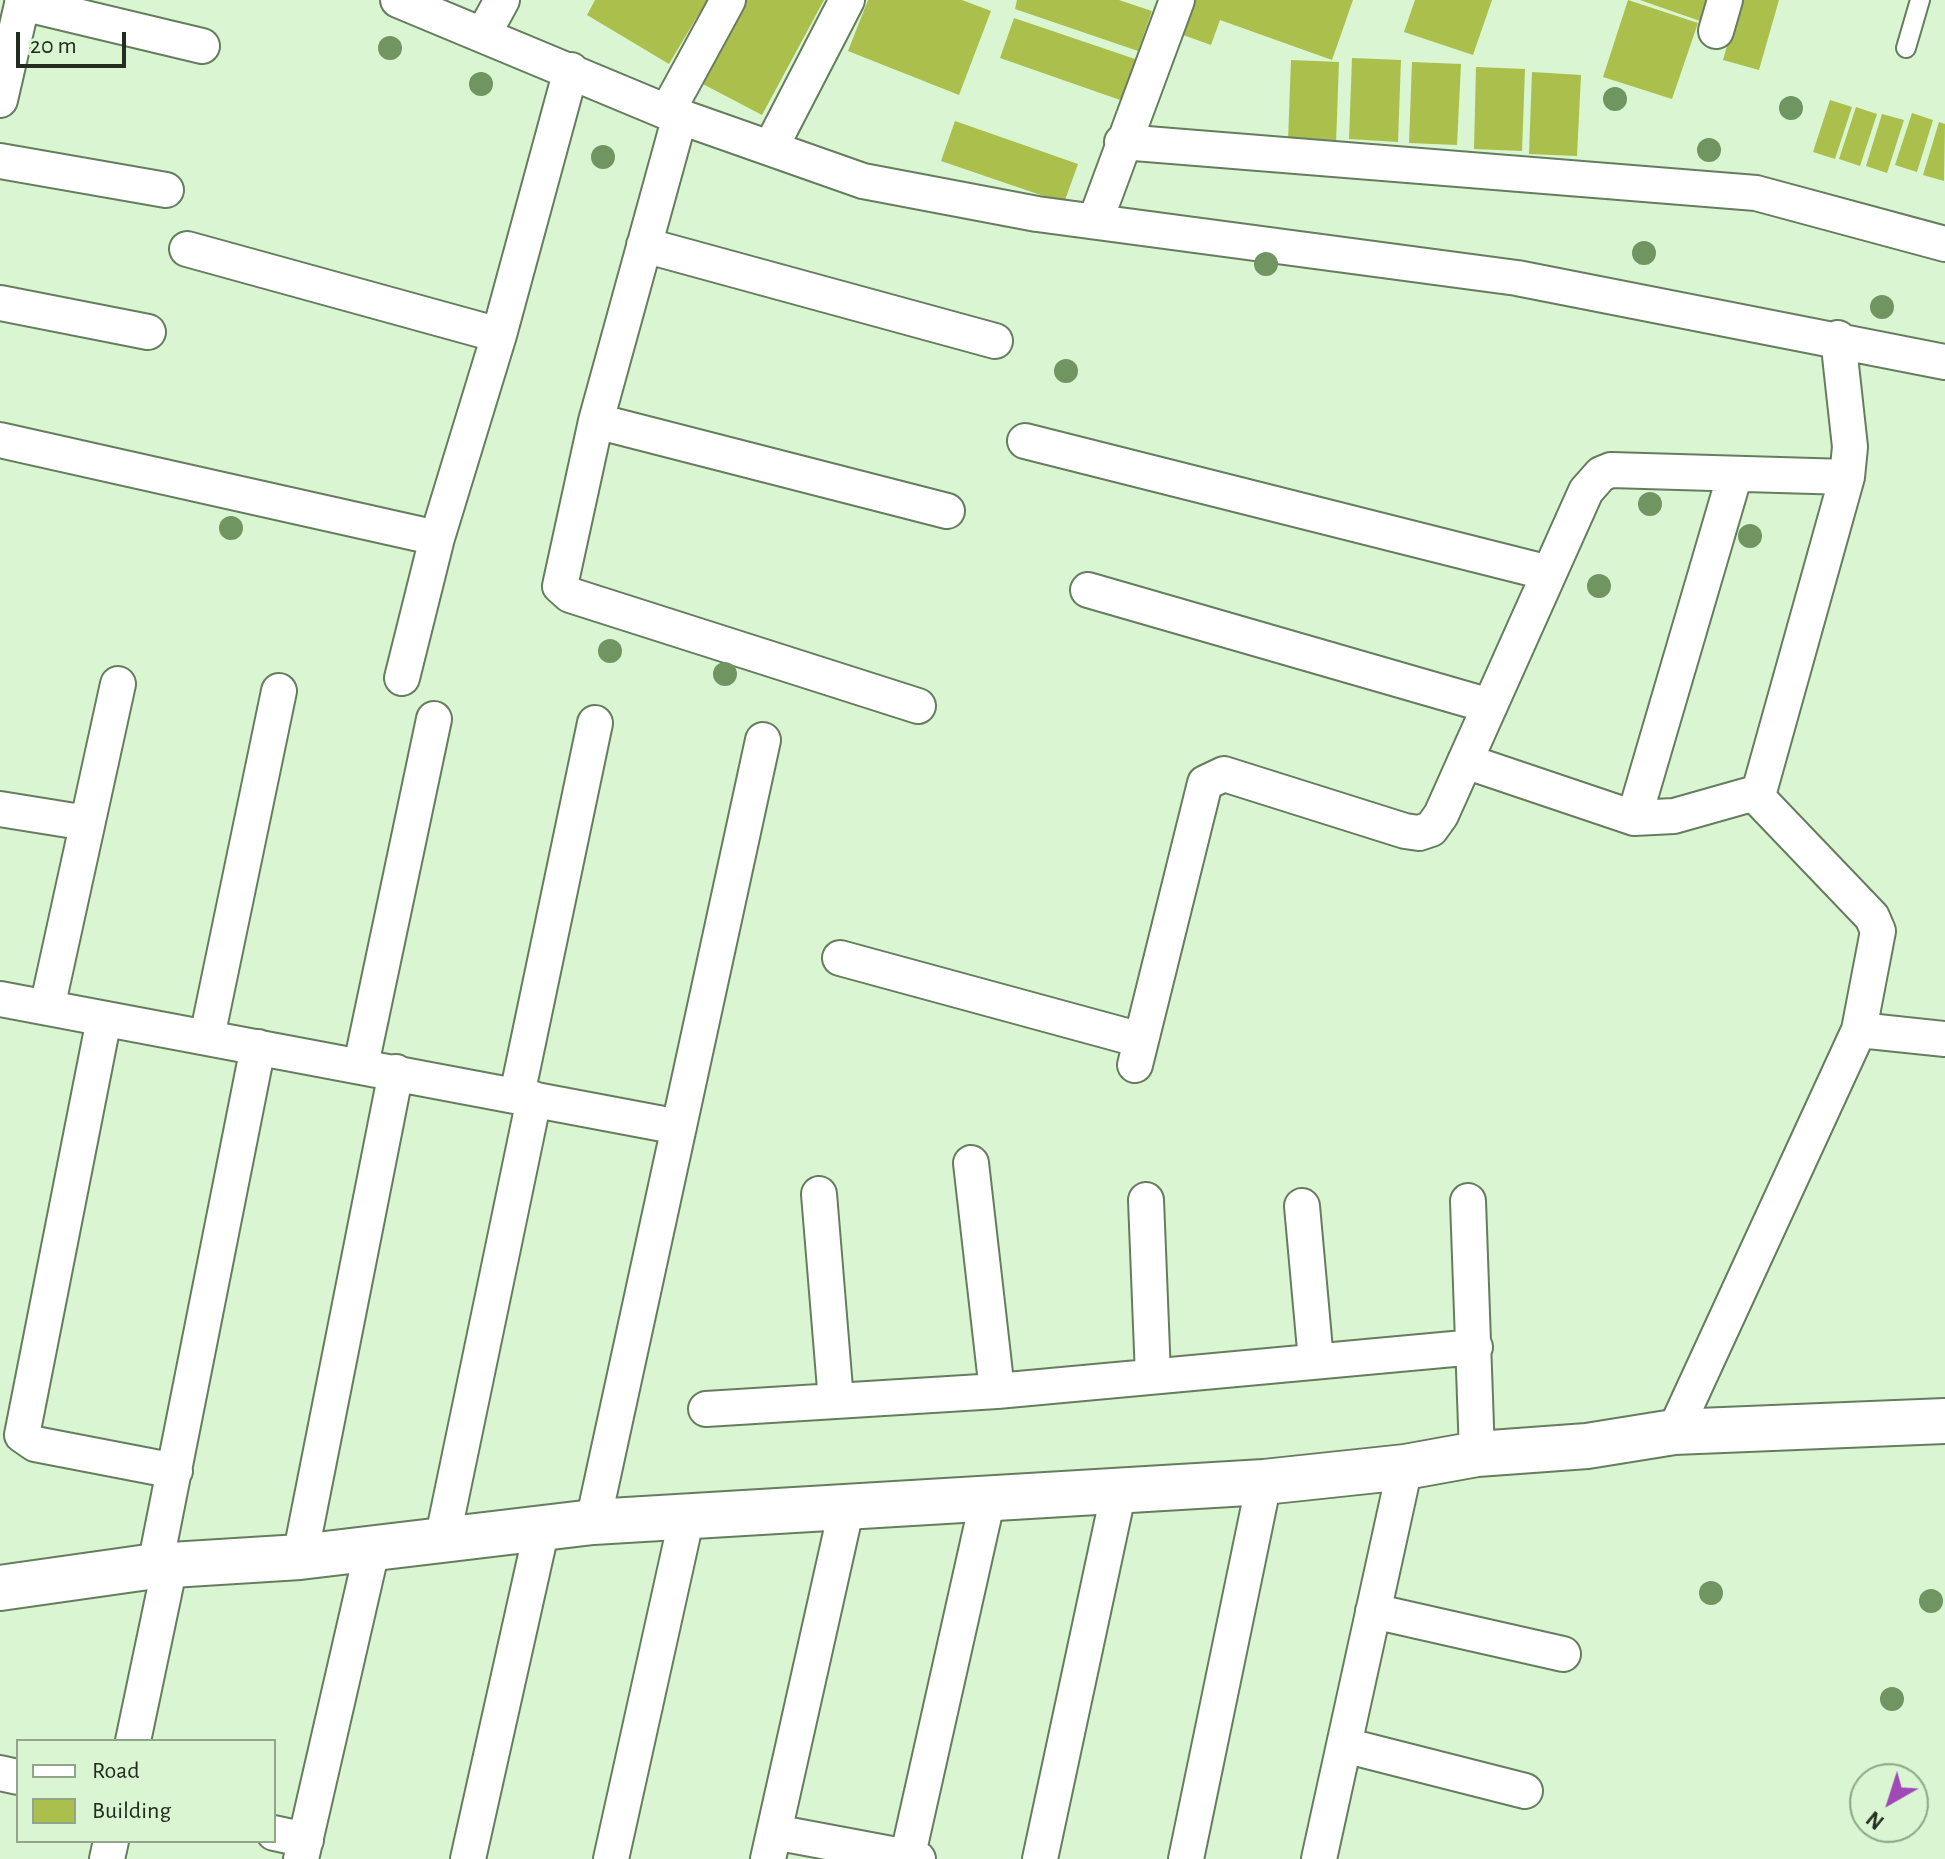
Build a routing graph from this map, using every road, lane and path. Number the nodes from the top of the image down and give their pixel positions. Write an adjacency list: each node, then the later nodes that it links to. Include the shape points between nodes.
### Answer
1 (398, 0): 8 (street)
2 (502, 0): 8 (street)
3 (728, 0): 13 (street)
4 (847, 0): 15 (street)
5 (1177, 0): 14 (street)
6 (1920, 0): 10 (lane)
7 (22, 2): 9 (street); 12 (street)
8 (484, 33): 11 (street)
9 (202, 46)
10 (1906, 48)
11 (571, 70): 13 (street); 24 (street)
12 (0, 100)
13 (674, 114): 15 (street); 20 (street)
14 (1122, 142): 18 (street); 19 (street, via 1756,193)
15 (771, 147): 18 (street, via 863,181 1037,214)
16 (0, 161): 17 (street)
17 (166, 190)
18 (1096, 219): 25 (street, via 1517,278)
19 (1945, 244)
20 (644, 245): 26 (street); 28 (street)
21 (187, 249): 24 (street)
22 (0, 303): 23 (street)
23 (148, 332)
24 (499, 335): 34 (street)
25 (1838, 338): 27 (street); 32 (street, via 1850,447)
26 (995, 341)
27 (1945, 362)
28 (596, 421): 33 (street); 40 (street, via 560,586 570,595)
29 (0, 440): 34 (street)
30 (1025, 441): 35 (street)
31 (1735, 474): 32 (street); 35 (street, via 1601,474 1586,491); 48 (street)
32 (1847, 477): 46 (street)
33 (947, 511)
34 (437, 538): 37 (street)
35 (1549, 573): 41 (street)
36 (1088, 590): 41 (street)
37 (402, 678)
38 (118, 684): 49 (street)
39 (279, 691): 55 (street)
40 (918, 706)
41 (1490, 706): 45 (street)
42 (434, 719): 58 (street)
43 (595, 723): 60 (street)
44 (763, 740): 61 (street)
45 (1465, 761): 48 (street); 50 (street, via 1441,815 1431,829 1419,833 1224,774 1205,783 1138,1052)
46 (1759, 792): 48 (street, via 1674,816); 54 (street, via 1761,801 1877,925)
47 (0, 809): 49 (street)
48 (1634, 818)
49 (87, 823): 52 (street)
50 (840, 958)
51 (0, 999): 52 (street)
52 (47, 1008): 53 (street)
53 (104, 1019): 55 (street); 77 (street, via 22,1435 35,1444)
54 (1859, 1030): 56 (street); 74 (street)
55 (207, 1037): 57 (street)
56 (1945, 1039)
57 (258, 1047): 58 (street); 77 (street)
58 (361, 1065): 59 (street)
59 (396, 1072): 60 (street); 87 (street)
60 (525, 1097): 61 (street); 85 (street)
61 (679, 1127): 83 (street)
62 (971, 1163): 70 (street)
63 (819, 1194): 71 (street)
64 (1146, 1200): 69 (street)
65 (1468, 1201): 67 (street)
66 (1302, 1206): 68 (street)
67 (1475, 1347): 68 (street); 75 (street)
68 (1316, 1361): 69 (street)
69 (1153, 1376): 70 (street)
70 (997, 1391): 71 (street)
71 (836, 1401): 72 (street)
72 (706, 1409)
73 (1945, 1421): 74 (street)
74 (1674, 1432): 75 (street, via 1587,1446)
75 (1477, 1454): 76 (street)
76 (1405, 1467): 78 (street); 90 (street)
77 (175, 1471): 88 (street)
78 (1264, 1482): 79 (street); 101 (street)
79 (1119, 1490): 80 (street); 100 (street)
80 (988, 1498): 81 (street); 97 (street)
81 (847, 1506): 82 (street); 96 (street)
82 (687, 1516): 83 (street); 99 (street)
83 (593, 1522): 84 (street)
84 (542, 1528): 85 (street); 98 (street)
85 (442, 1541): 86 (street)
86 (372, 1550): 87 (street); 95 (street)
87 (300, 1557): 88 (street)
88 (162, 1566): 89 (street); 92 (street)
89 (0, 1588)
90 (1373, 1611): 91 (street); 93 (street)
91 (1563, 1654)
92 (133, 1739)
93 (1344, 1745): 94 (street); 102 (street)
94 (1525, 1791)
95 (294, 1844)
96 (771, 1845): 97 (street)
97 (911, 1858)
98 (468, 1859)
99 (611, 1859)
100 (1040, 1859)
101 (1186, 1859)
102 (1319, 1859)

